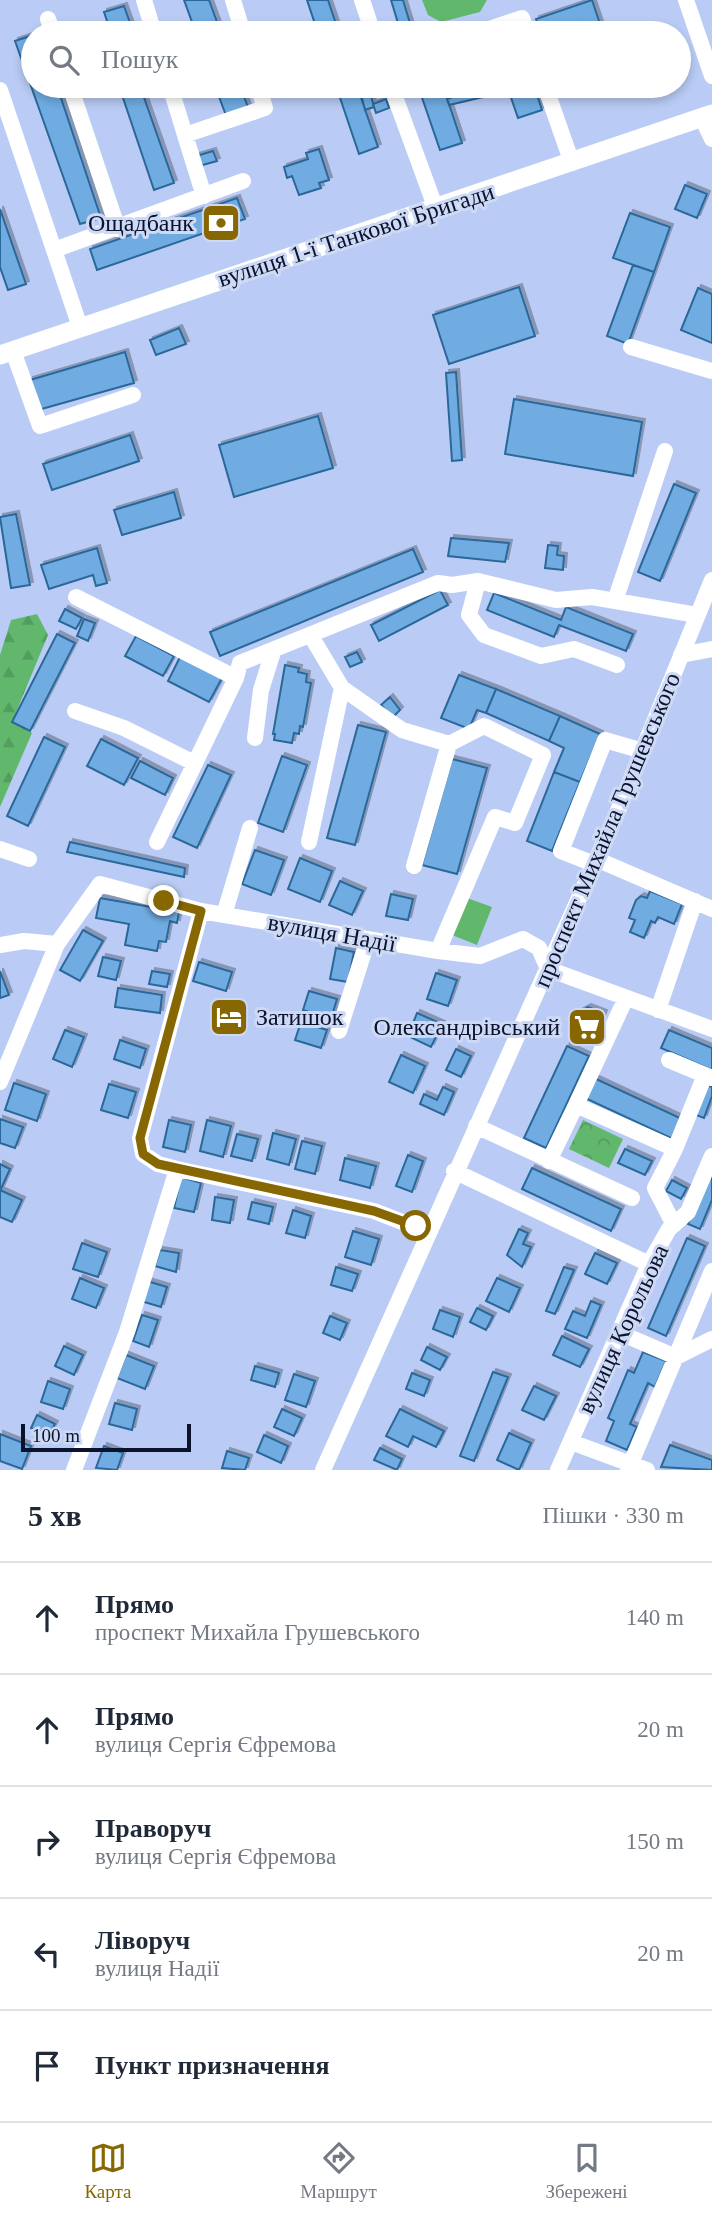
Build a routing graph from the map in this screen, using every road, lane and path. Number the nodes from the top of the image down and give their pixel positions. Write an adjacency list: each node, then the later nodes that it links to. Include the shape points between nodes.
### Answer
1 (144, 0): 5 (street)
2 (233, 0): 6 (street)
3 (362, 0): 7 (street)
4 (686, 0): 8 (street)
5 (150, 21)
6 (239, 21)
7 (369, 21)
8 (712, 76)
9 (0, 90): 23 (street)
10 (74, 98): 22 (street)
11 (174, 98): 16 (street)
12 (262, 98): 16 (street, via 265,108)
13 (395, 98): 21 (street)
14 (549, 98): 18 (street)
15 (707, 116): 17 (street); 18 (main road, вулиця 1-ї Танкової Бригади)
16 (185, 135): 20 (street)
17 (712, 139)
18 (572, 163): 21 (main road, вулиця 1-ї Танкової Бригади)
19 (243, 181): 20 (street)
20 (204, 196): 22 (street)
21 (436, 209): 24 (main road, вулиця 1-ї Танкової Бригади)
22 (118, 229): 23 (street)
23 (54, 250): 24 (street)
24 (80, 327): 26 (main road, вулиця 1-ї Танкової Бригади)
25 (631, 347): 27 (street)
26 (6, 353): 28 (street, via 40,426)
27 (712, 371)
28 (133, 394)
29 (665, 451): 33 (street)
30 (712, 580): 34 (street, проспект Михайла Грушевського)
31 (478, 581): 33 (street, via 556,600 592,597); 35 (street, via 438,583); 39 (street, via 469,615 485,635 541,656 574,649)
32 (75, 597): 40 (street)
33 (615, 601): 34 (street)
34 (698, 615): 38 (street, проспект Михайла Грушевського)
35 (311, 636): 37 (street); 41 (street)
36 (712, 649): 38 (street)
37 (273, 652): 40 (street, via 240,663); 43 (street, via 261,690)
38 (681, 655): 45 (street, проспект Михайла Грушевського)
39 (617, 665)
40 (236, 678): 46 (street)
41 (342, 688): 44 (street, via 402,730); 49 (street)
42 (75, 711): 46 (street, via 124,728)
43 (255, 738)
44 (449, 744): 53 (street); 61 (street, via 484,726 543,755 515,823 495,817)
45 (643, 751): 52 (street, проспект Михайла Грушевського); 52 (street, via 605,740 561,850)
46 (194, 763): 48 (street)
47 (250, 828): 57 (street)
48 (157, 842)
49 (309, 842)
50 (0, 849): 51 (street)
51 (29, 859)
52 (595, 861): 54 (street); 62 (street, проспект Михайла Грушевського)
53 (414, 866)
54 (695, 901): 55 (street); 64 (street)
55 (712, 909)
56 (201, 911): 57 (street, вулиця Надії); 59 (street, вулиця Надії, via 100,884); 75 (street, via 140,1138 143,1154)
57 (224, 915): 58 (street, вулиця Надії)
58 (368, 939): 61 (street, вулиця Надії); 66 (street)
59 (57, 944): 60 (street, via 24,941); 69 (street)
60 (0, 945)
61 (438, 951): 62 (street, вулиця Надії, via 480,956 523,939 539,948)
62 (548, 970): 63 (street); 71 (street, проспект Михайла Грушевського)
63 (626, 998): 64 (street); 70 (street)
64 (658, 1010): 65 (street)
65 (712, 1029)
66 (339, 1031)
67 (669, 1059): 68 (street)
68 (708, 1077): 72 (street)
69 (0, 1082)
70 (576, 1105): 72 (street); 74 (street)
71 (476, 1126): 74 (street); 76 (street, проспект Михайла Грушевського)
72 (675, 1149): 78 (street, via 655,1188)
73 (712, 1156): 78 (street, вулиця Корольова, via 688,1212)
74 (549, 1161): 77 (street)
75 (177, 1169): 79 (street, via 374,1211); 87 (street, via 127,1332)
76 (454, 1171): 79 (street, проспект Михайла Грушевського); 80 (street)
77 (632, 1198)
78 (674, 1225): 80 (street, вулиця Корольова)
79 (428, 1232): 88 (street, проспект Михайла Грушевського)
80 (649, 1265): 82 (street, вулиця Корольова)
81 (712, 1273): 84 (street)
82 (620, 1333): 84 (street); 85 (street, вулиця Корольова)
83 (712, 1339): 84 (street)
84 (676, 1357): 86 (street)
85 (571, 1442): 86 (street); 89 (street, вулиця Корольова)
86 (632, 1467): 90 (street)
87 (74, 1470)
88 (323, 1470)
89 (558, 1470)
90 (647, 1470)

